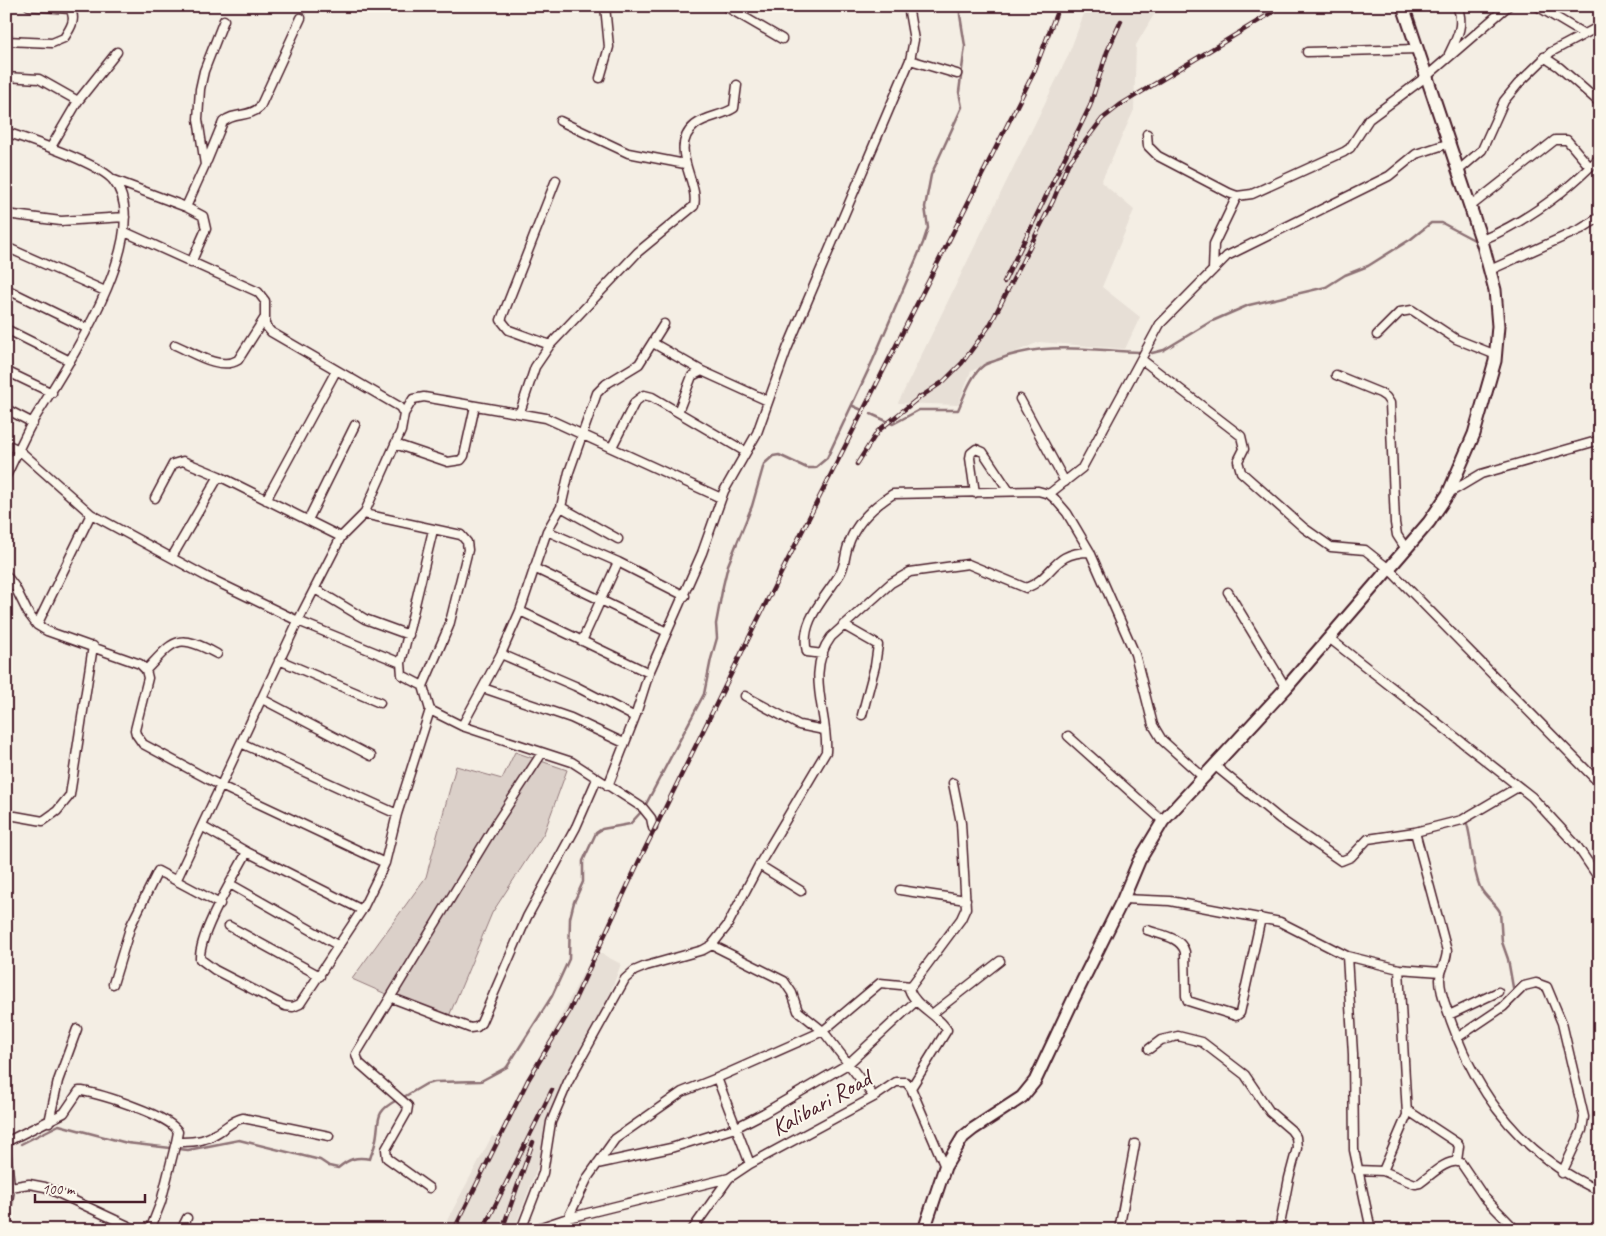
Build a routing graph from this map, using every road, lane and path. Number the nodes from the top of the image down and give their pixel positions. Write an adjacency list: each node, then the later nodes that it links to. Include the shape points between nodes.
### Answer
1 (29, 6): 14 (street, via 70,9 72,21 64,38 52,43)
2 (605, 6): 24 (street, via 609,47)
3 (725, 6): 13 (street)
4 (908, 6): 20 (street, via 914,40)
5 (1403, 6): 15 (highway)
6 (1458, 6): 18 (street, via 1460,30)
7 (1508, 6): 18 (street)
8 (1537, 6): 12 (street)
9 (301, 18): 35 (street, via 260,107 254,113 227,117 222,122)
10 (224, 20): 35 (street, via 200,89 198,119)
11 (1600, 26): 12 (street)
12 (1584, 34): 19 (street)
13 (782, 39)
14 (6, 41)
15 (1418, 49): 17 (street); 23 (highway)
16 (117, 52): 26 (street)
17 (1307, 52)
18 (1447, 58): 23 (street)
19 (1544, 58): 27 (street, via 1559,67); 37 (street, via 1509,94 1482,150)
20 (910, 60): 21 (street); 71 (street)
21 (957, 74)
22 (6, 76): 26 (street, via 39,80)
23 (1427, 76): 31 (highway); 40 (street, via 1369,119 1344,152 1252,194)
24 (600, 78)
25 (737, 85): 34 (street, via 734,108 689,130)
26 (78, 101): 32 (street)
27 (1600, 104)
28 (560, 121): 34 (street, via 624,151)
29 (6, 132): 32 (street)
30 (1147, 134): 40 (street, via 1148,146 1158,156)
31 (1450, 144): 37 (highway); 50 (street, via 1416,154 1388,176 1237,250)
32 (51, 147): 38 (street)
33 (1600, 157): 36 (street)
34 (684, 164): 61 (street, via 695,193 694,206 638,252)
35 (205, 165): 42 (street)
36 (1590, 167): 41 (street, via 1567,140 1555,140); 47 (street, via 1524,219)
37 (1459, 170): 41 (highway)
38 (113, 180): 42 (street); 44 (street, via 122,198)
39 (556, 180): 61 (street, via 501,320 509,330)
40 (1237, 196): 50 (street, via 1214,244)
41 (1471, 206): 47 (highway)
42 (186, 207): 49 (street, via 203,216 207,223)
43 (6, 214): 44 (street, via 61,221)
44 (125, 217): 46 (street)
45 (1600, 217): 51 (street)
46 (125, 232): 49 (street); 53 (street)
47 (1482, 240): 51 (highway)
48 (6, 247): 53 (street)
49 (191, 263): 54 (street, via 258,292 266,301)
50 (1213, 270): 63 (street, via 1160,324)
51 (1490, 270): 62 (highway, via 1497,309)
52 (6, 289): 57 (street)
53 (106, 291): 57 (street)
54 (264, 319): 60 (street, via 233,363 218,363); 66 (street, via 271,332)
55 (664, 324): 59 (street)
56 (6, 329): 64 (street)
57 (88, 329): 64 (street)
58 (1377, 335): 62 (street, via 1400,312 1412,310 1456,339)
59 (653, 343): 67 (street); 79 (street, via 633,370 600,388)
60 (175, 345)
61 (550, 345): 74 (street, via 535,367)
62 (1496, 355): 92 (highway, via 1474,434)
63 (1142, 360): 88 (street, via 1086,462); 109 (street, via 1241,436 1244,449 1238,466 1267,497 1331,547 1366,550)
64 (70, 361): 69 (street)
65 (6, 371): 69 (street)
66 (336, 371): 76 (street, via 400,407); 95 (street)
67 (702, 371): 71 (street); 75 (street, via 692,376)
68 (1336, 375): 104 (street, via 1380,393 1390,403 1395,523 1397,535)
69 (52, 393): 77 (street)
70 (1020, 399): 88 (street)
71 (768, 400): 85 (street, via 757,433)
72 (475, 406): 74 (street); 76 (street, via 417,398 410,402); 82 (street, via 464,456 460,460 448,462)
73 (6, 409): 77 (street)
74 (520, 412): 79 (street, via 553,421)
75 (678, 412): 83 (street, via 652,397 639,398); 85 (street)
76 (404, 414): 82 (street)
77 (33, 423): 84 (street)
78 (355, 425): 99 (street)
79 (583, 435): 83 (street); 96 (street, via 565,484)
80 (1600, 440): 92 (street, via 1481,474)
81 (6, 444): 84 (street)
82 (396, 444): 98 (street)
83 (612, 448): 94 (street)
84 (19, 450): 86 (street); 97 (street)
85 (746, 452): 94 (street)
86 (6, 476)
87 (219, 476): 93 (street, via 177,461); 95 (street); 106 (street)
88 (1065, 482): 91 (street)
89 (1009, 491): 90 (street); 90 (street, via 984,452 976,449 970,458); 91 (street)
90 (975, 493): 126 (street, via 893,494 870,511 850,539 841,573 812,616 805,647 807,652)
91 (1048, 494): 105 (street, via 1061,505)
92 (1448, 494): 104 (highway, via 1440,509)
93 (155, 498)
94 (721, 498): 113 (street)
95 (266, 500): 99 (street)
96 (561, 507): 101 (street); 103 (street)
97 (91, 514): 106 (street); 117 (street)
98 (364, 514): 100 (street); 102 (street)
99 (308, 520): 102 (street)
100 (433, 530): 120 (street); 131 (street, via 461,535 468,550 449,626)
101 (547, 532): 107 (street); 108 (street)
102 (341, 537): 111 (street)
103 (618, 539)
104 (1406, 549): 109 (highway)
105 (1090, 552): 118 (street, via 1065,556 1026,588 968,564 904,574); 148 (street, via 1135,654 1153,726 1162,740)
106 (172, 557): 116 (street)
107 (618, 562): 113 (street); 114 (street)
108 (534, 568): 114 (street); 115 (street)
109 (1389, 569): 121 (highway); 151 (street)
110 (6, 575): 117 (street)
111 (315, 589): 116 (street); 120 (street, via 365,619)
112 (1228, 592): 133 (street)
113 (685, 596): 119 (street)
114 (602, 601): 119 (street); 122 (street)
115 (520, 611): 122 (street); 125 (street)
116 (298, 621): 127 (street); 128 (street)
117 (37, 625): 123 (street)
118 (843, 625): 126 (street, via 827,642); 138 (street, via 878,645)
119 (667, 632): 130 (street)
120 (408, 635): 128 (street)
121 (1329, 638): 133 (highway); 154 (street)
122 (582, 641): 130 (street)
123 (93, 646): 129 (street, via 140,664); 156 (street, via 70,794 42,822)
124 (217, 654): 129 (street, via 192,642 176,642 169,645)
125 (501, 654): 132 (street); 139 (street, via 575,686)
126 (824, 654): 141 (street, via 818,672)
127 (279, 660): 135 (street); 136 (street)
128 (400, 664): 131 (street, via 402,675)
129 (146, 670): 152 (street, via 148,678 136,722 136,734 144,744)
130 (649, 673): 139 (street)
131 (423, 686): 137 (street)
132 (483, 688): 140 (street); 144 (street, via 571,718)
133 (1286, 688): 147 (highway)
134 (746, 696): 141 (street, via 799,725)
135 (262, 699): 143 (street); 146 (street)
136 (380, 703)
137 (430, 710): 140 (street); 155 (street)
138 (862, 715)
139 (635, 717): 144 (street)
140 (462, 726): 145 (street)
141 (824, 730): 163 (street, via 826,752)
142 (1068, 736): 157 (street)
143 (241, 743): 152 (street); 155 (street)
144 (624, 743): 153 (street)
145 (542, 753): 149 (street, via 572,762); 186 (street)
146 (370, 756)
147 (1214, 765): 148 (highway); 160 (street, via 1280,819 1341,861 1347,860 1368,840)
148 (1203, 777): 157 (highway)
149 (596, 779): 153 (street); 186 (street, via 576,827 527,916 481,1023 470,1028)
150 (954, 783): 170 (street, via 961,823)
151 (1600, 784)
152 (221, 786): 158 (street); 162 (street)
153 (608, 786): 159 (street, via 643,808 651,818)
154 (1518, 787): 160 (street, via 1462,820); 165 (street, via 1558,823)
155 (397, 814): 162 (street)
156 (16, 816)
157 (1163, 821): 169 (highway, via 1139,861)
158 (203, 827): 161 (street); 164 (street)
159 (653, 828)
160 (1415, 832): 181 (street, via 1447,951)
161 (247, 852): 166 (street); 172 (street)
162 (385, 863): 172 (street)
163 (759, 865): 168 (street); 177 (street, via 727,926)
164 (177, 879): 171 (street); 183 (street, via 158,871 131,925)
165 (1600, 880)
166 (230, 884): 171 (street); 176 (street)
167 (900, 890): 170 (street)
168 (801, 892)
169 (1123, 899): 173 (street, via 1170,901); 209 (highway, via 1035,1081 1022,1097 963,1137)
170 (966, 900): 184 (street, via 961,919)
171 (220, 904): 182 (street, via 202,944 200,959 206,964 285,1006 293,1007 300,1004)
172 (362, 910): 176 (street)
173 (1261, 918): 175 (street, via 1240,1013 1236,1016 1188,1000 1183,946 1179,941); 178 (street, via 1288,925)
174 (229, 926): 182 (street)
175 (1147, 930)
176 (339, 946): 182 (street)
177 (712, 946): 191 (street, via 784,981 798,1011); 223 (street, via 646,966 625,979 568,1082 551,1122 543,1173)
178 (1347, 956): 180 (street); 210 (street)
179 (1000, 960): 188 (street)
180 (1399, 969): 181 (street); 198 (street)
181 (1441, 972): 189 (street, via 1441,989)
182 (320, 976)
183 (113, 984)
184 (910, 986): 187 (street, via 910,993); 191 (street, via 880,983)
185 (1498, 992): 189 (street)
186 (392, 998): 215 (street, via 356,1058 408,1106 385,1153 392,1163)
187 (916, 1001): 188 (street); 194 (street)
188 (932, 1014): 196 (street, via 944,1025 946,1035)
189 (1450, 1015): 192 (street)
190 (77, 1029): 199 (street, via 58,1081)
191 (822, 1031): 194 (street); 195 (street)
192 (1457, 1038): 212 (street, via 1494,1107 1536,1153); 212 (street, via 1503,1007 1524,986 1536,983 1547,987 1562,1023 1584,1117 1582,1130)
193 (1149, 1049): 228 (street, via 1161,1040 1178,1036 1202,1042 1245,1075 1270,1112 1291,1130 1296,1137 1297,1148)
194 (848, 1064): 197 (street); 200 (street)
195 (717, 1078): 200 (street); 207 (street, via 682,1092 615,1139)
196 (911, 1088): 197 (street, Kalibari Road, via 900,1081); 209 (street, Kalibari Road)
197 (874, 1097): 208 (street, Kalibari Road)
198 (1407, 1110): 206 (street, via 1457,1143); 211 (street)
199 (49, 1122): 202 (street); 203 (street, via 68,1110 75,1096 82,1091 136,1108 172,1124 178,1132)
200 (735, 1128): 207 (street, via 671,1148); 208 (street)
201 (328, 1136): 203 (street, via 243,1118 206,1138)
202 (6, 1142)
203 (176, 1144): 221 (street)
204 (1135, 1144): 227 (street)
205 (6, 1148): 214 (street)
206 (1457, 1161): 211 (street, via 1415,1184); 230 (street, via 1484,1197)
207 (597, 1164): 219 (street)
208 (750, 1164): 213 (street, Kalibari Road)
209 (945, 1168): 226 (highway)
210 (1357, 1170): 211 (street); 229 (street)
211 (1383, 1171)
212 (1562, 1173): 216 (street)
213 (729, 1178): 219 (street); 225 (street, Kalibari Road)
214 (10, 1187): 217 (street); 220 (street, via 29,1184 45,1187)
215 (429, 1188)
216 (1600, 1191)
217 (6, 1217)
218 (187, 1218): 222 (street)
219 (568, 1218): 224 (street)
220 (137, 1230)
221 (150, 1230)
222 (181, 1230)
223 (521, 1230)
224 (532, 1230)
225 (692, 1230)
226 (924, 1230)
227 (1119, 1230)
228 (1280, 1230)
229 (1371, 1230)
230 (1516, 1230)

